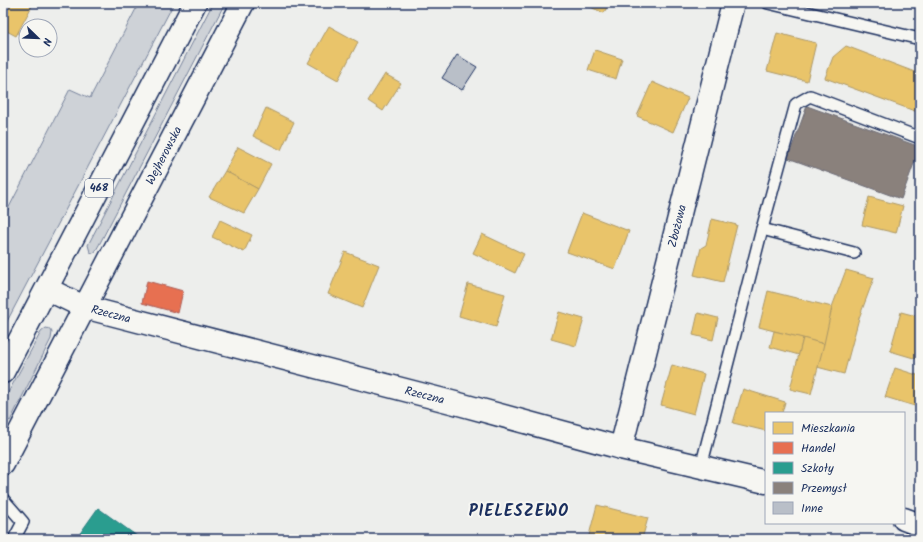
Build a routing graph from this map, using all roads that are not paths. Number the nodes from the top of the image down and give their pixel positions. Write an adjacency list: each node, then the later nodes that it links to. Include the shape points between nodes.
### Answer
1 (195, 3): 9 (street, 468)
2 (243, 3): 10 (street, Wejherowska)
3 (733, 3): 12 (street, Zbożowa)
4 (768, 3): 5 (lane)
5 (920, 39)
6 (920, 138): 7 (lane, via 810,96 796,104)
7 (762, 229): 8 (lane); 14 (lane)
8 (854, 253)
9 (47, 289): 10 (street); 11 (street, 468)
10 (84, 307): 12 (street, Rzeczna); 13 (street, Wejherowska)
11 (3, 372)
12 (621, 448): 14 (street, Rzeczna)
13 (3, 464)
14 (701, 467): 15 (street, Rzeczna)
15 (765, 482)
16 (3, 499): 19 (lane, via 23,522)
17 (905, 519): 18 (street)
18 (920, 525)
19 (14, 539)

